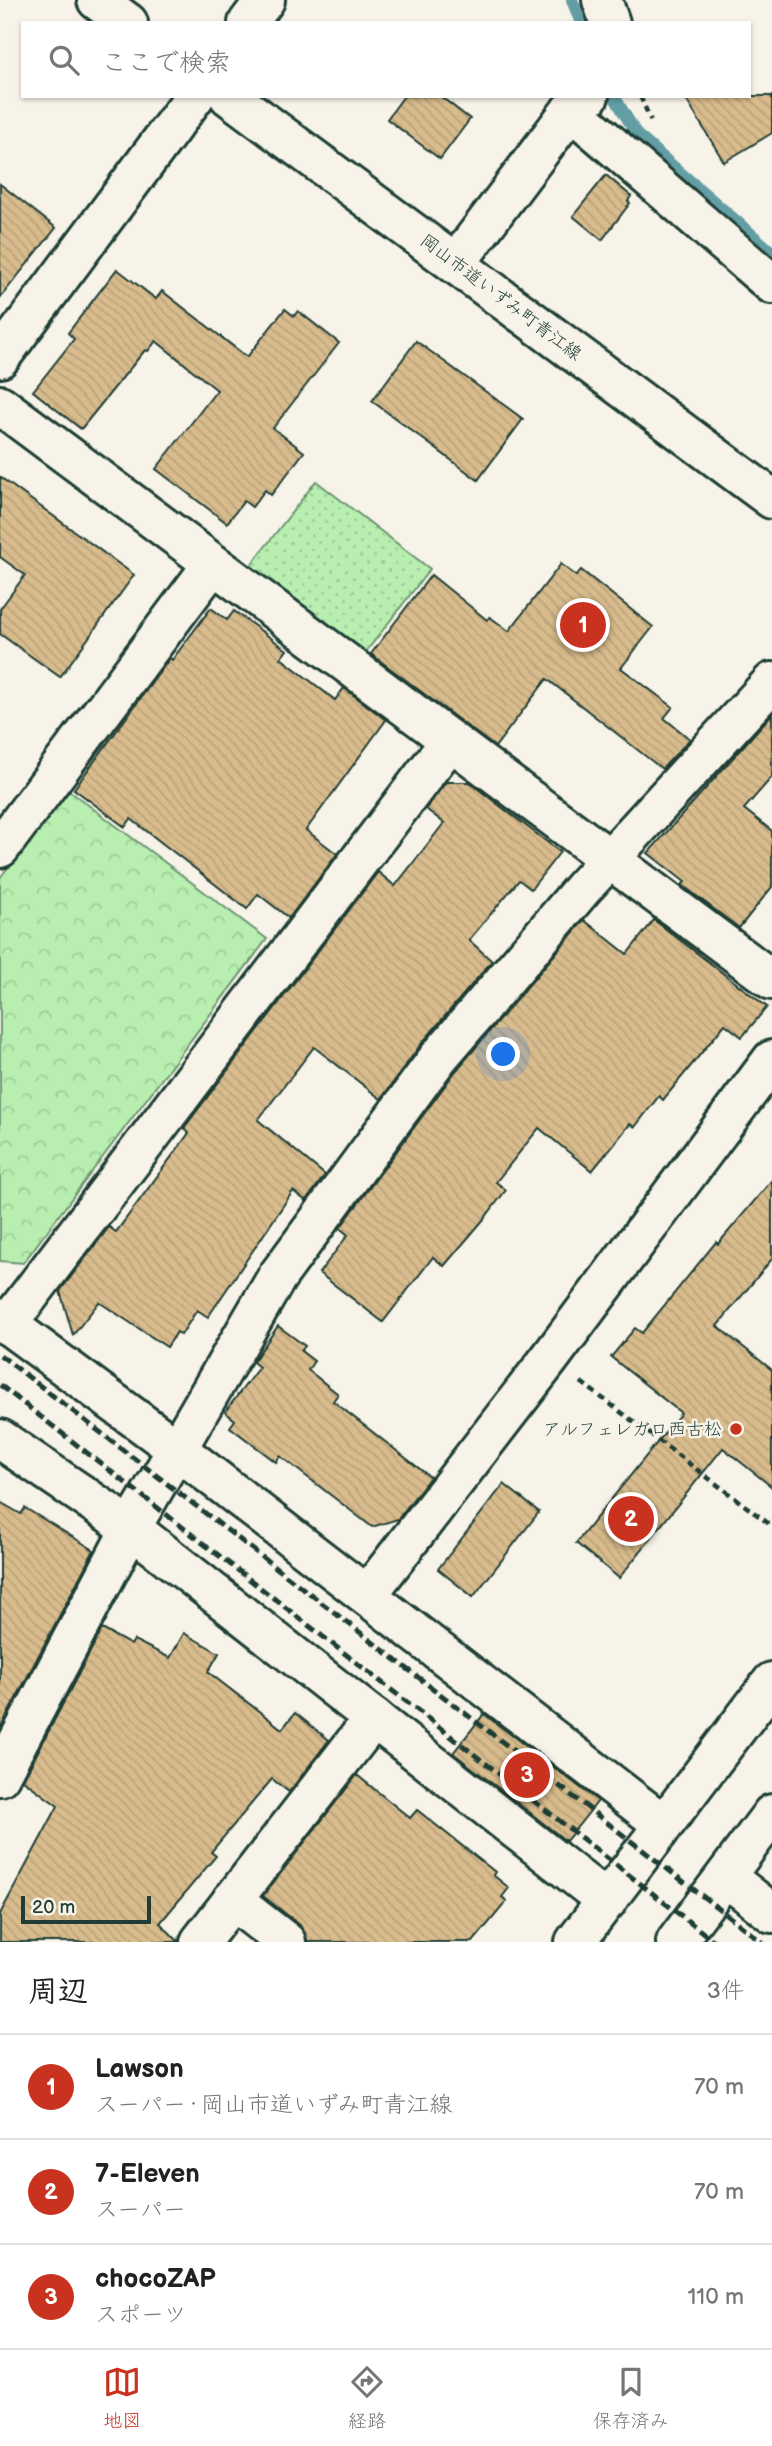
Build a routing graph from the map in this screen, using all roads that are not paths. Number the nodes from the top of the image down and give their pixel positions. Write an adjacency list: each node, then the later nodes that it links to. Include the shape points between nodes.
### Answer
1 (97, 0): 4 (street)
2 (265, 0): 5 (street)
3 (601, 0): 6 (street)
4 (125, 21)
5 (249, 21)
6 (609, 21)
7 (194, 98): 12 (street)
8 (232, 98): 10 (street, 岡山市道いずみ町青江線)
9 (580, 103): 10 (street); 11 (street)
10 (456, 263): 14 (street, 岡山市道いずみ町青江線)
11 (772, 284)
12 (0, 358)
13 (0, 405): 15 (street)
14 (772, 499)
15 (213, 564): 17 (street); 18 (street)
16 (772, 682): 19 (street)
17 (450, 741): 19 (street); 22 (street)
18 (0, 848)
19 (609, 860): 20 (street); 24 (street, via 438,1058 357,1167 277,1277)
20 (772, 980)
21 (772, 1060): 26 (street)
22 (4, 1322): 24 (street)
23 (0, 1439): 25 (street)
24 (178, 1450): 25 (street); 26 (street)
25 (131, 1528): 28 (street); 29 (street)
26 (367, 1595): 31 (street)
27 (772, 1682): 31 (street)
28 (374, 1718): 33 (street); 34 (street)
29 (0, 1776)
30 (771, 1816): 32 (street)
31 (663, 1824): 34 (street)
32 (726, 1877): 35 (street); 39 (street)
33 (232, 1900): 36 (street); 37 (street)
34 (607, 1901): 38 (street)
35 (772, 1913)
36 (200, 1942)
37 (286, 1942)
38 (575, 1942)
39 (676, 1942)

